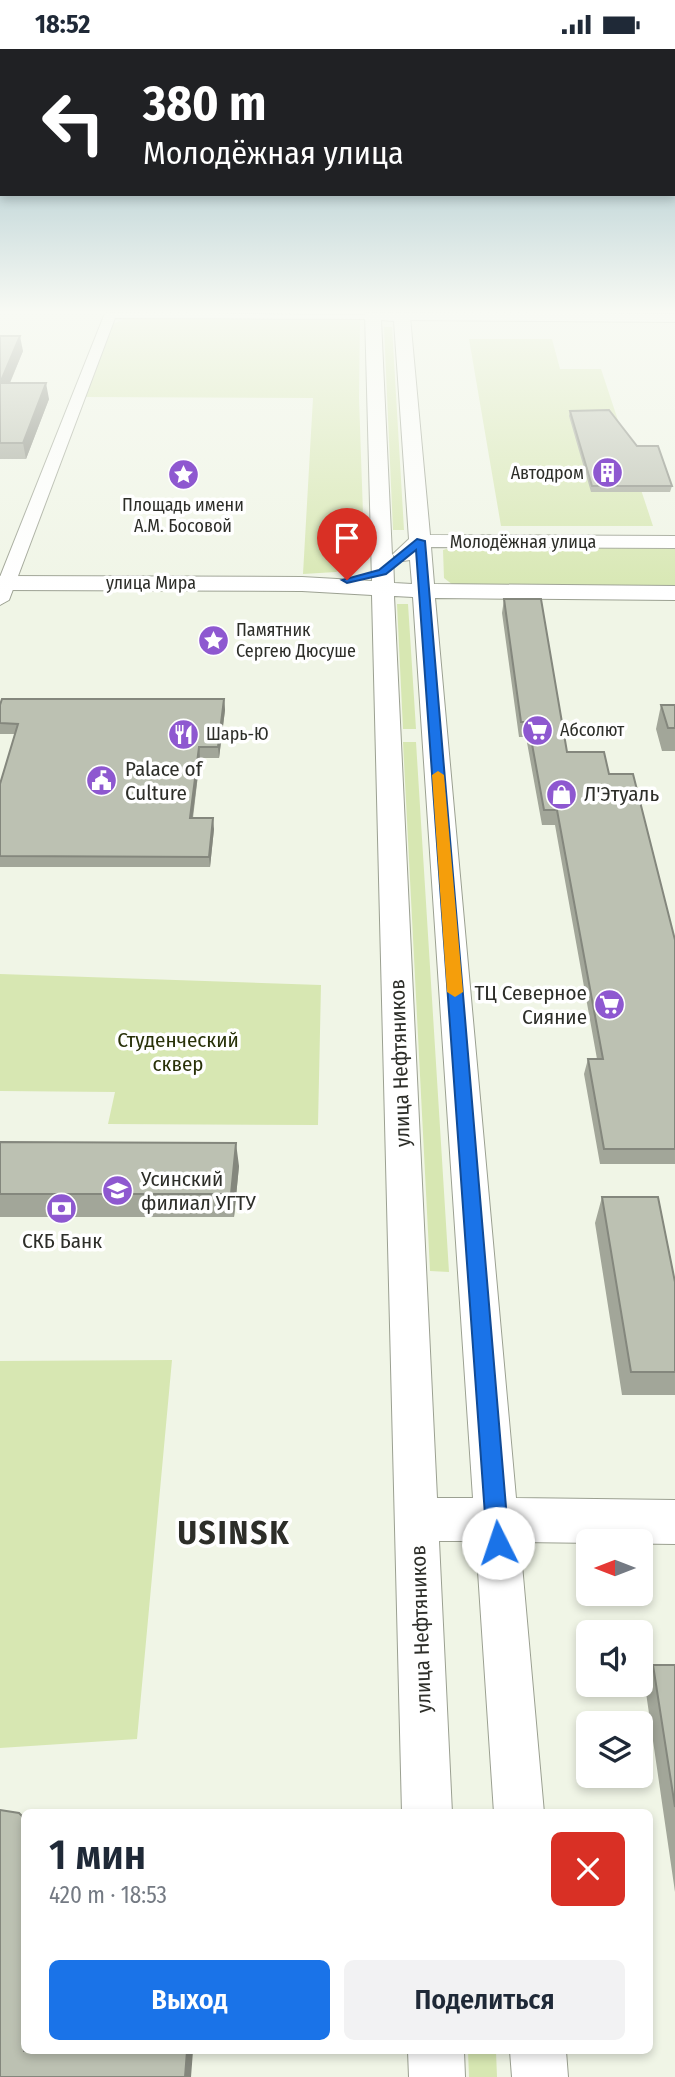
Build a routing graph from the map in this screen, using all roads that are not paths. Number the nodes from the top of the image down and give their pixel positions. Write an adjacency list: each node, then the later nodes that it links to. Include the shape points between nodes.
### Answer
1 (73, 408): 7 (street)
2 (383, 408): 6 (main road, улица Нефтяников)
3 (398, 408): 4 (main road)
4 (420, 541): 5 (main road, Молодёжная улица); 6 (main road, Молодёжная улица); 8 (main road)
5 (675, 542)
6 (383, 580): 7 (main road, улица Мира); 8 (main road); 10 (main road, улица Нефтяников)
7 (2, 589)
8 (424, 591): 9 (main road); 11 (main road)
9 (675, 593)
10 (388, 736): 11 (main road); 12 (main road, улица Нефтяников)
11 (435, 736): 13 (main road)
12 (417, 1519): 13 (main road); 15 (main road, улица Нефтяников)
13 (496, 1521): 14 (main road); 16 (main road)
14 (675, 1522)
15 (427, 1809)
16 (519, 1809)
17 (436, 2054): 19 (main road)
18 (538, 2054): 20 (main road)
19 (437, 2077)
20 (540, 2077)

